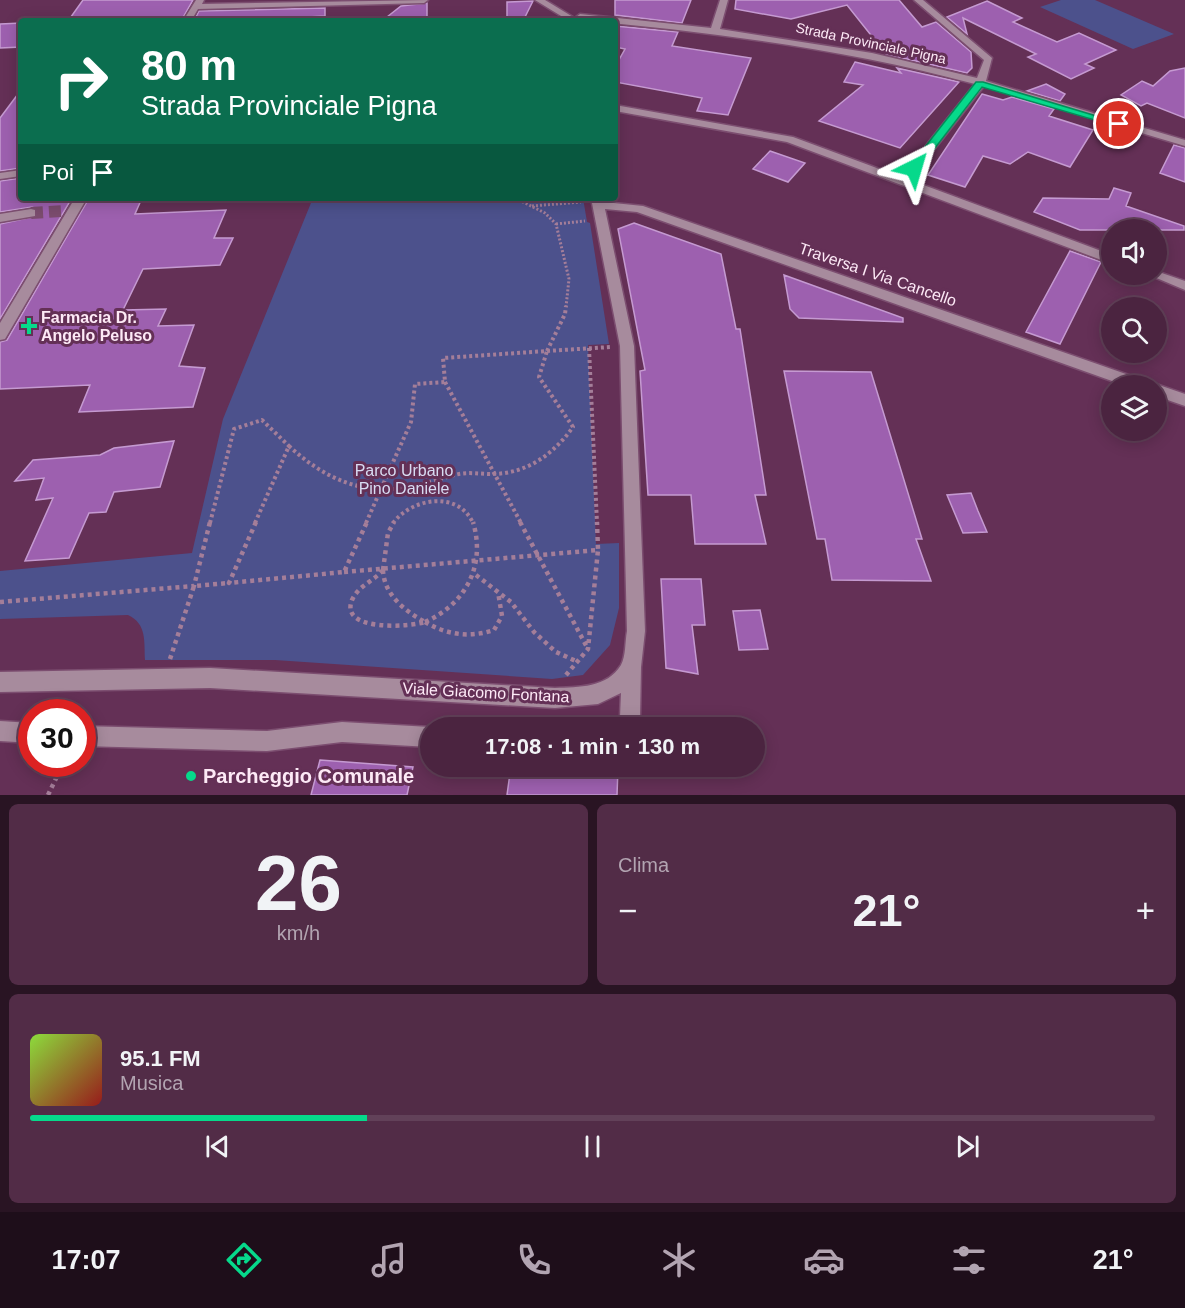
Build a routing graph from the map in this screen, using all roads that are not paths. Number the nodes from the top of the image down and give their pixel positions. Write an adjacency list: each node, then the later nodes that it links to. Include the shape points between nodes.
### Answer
1 (423, 0): 5 (street)
2 (539, 0): 7 (street)
3 (723, 0): 9 (street)
4 (918, 0): 10 (street, via 989,60)
5 (198, 3): 6 (street)
6 (190, 18)
7 (566, 18)
8 (618, 22): 9 (street, Strada Provinciale Pigna)
9 (715, 30): 10 (street, Strada Provinciale Pigna, via 832,48)
10 (980, 84): 12 (street, Strada Provinciale Pigna); 15 (street)
11 (618, 109): 15 (street, via 789,139)
12 (1185, 143)
13 (18, 173): 14 (street)
14 (0, 176)
15 (903, 182): 20 (street)
16 (78, 201): 23 (street, via 68,211)
17 (594, 202): 24 (street, Traversa I Via Cancello, via 639,209); 27 (street, via 627,346 636,631)
18 (31, 213): 19 (street)
19 (0, 218)
20 (1101, 256)
21 (1167, 279): 22 (street)
22 (1185, 286)
23 (0, 335)
24 (1113, 375)
25 (1167, 394): 26 (street)
26 (1185, 400)
27 (631, 668): 28 (street, Viale Giacomo Fontana, via 621,683 608,692 555,698 210,678); 29 (street)
28 (0, 682)
29 (630, 717)
30 (0, 731): 31 (street)
31 (18, 732)
32 (96, 736): 33 (street, via 267,741 342,732)
33 (420, 736)

